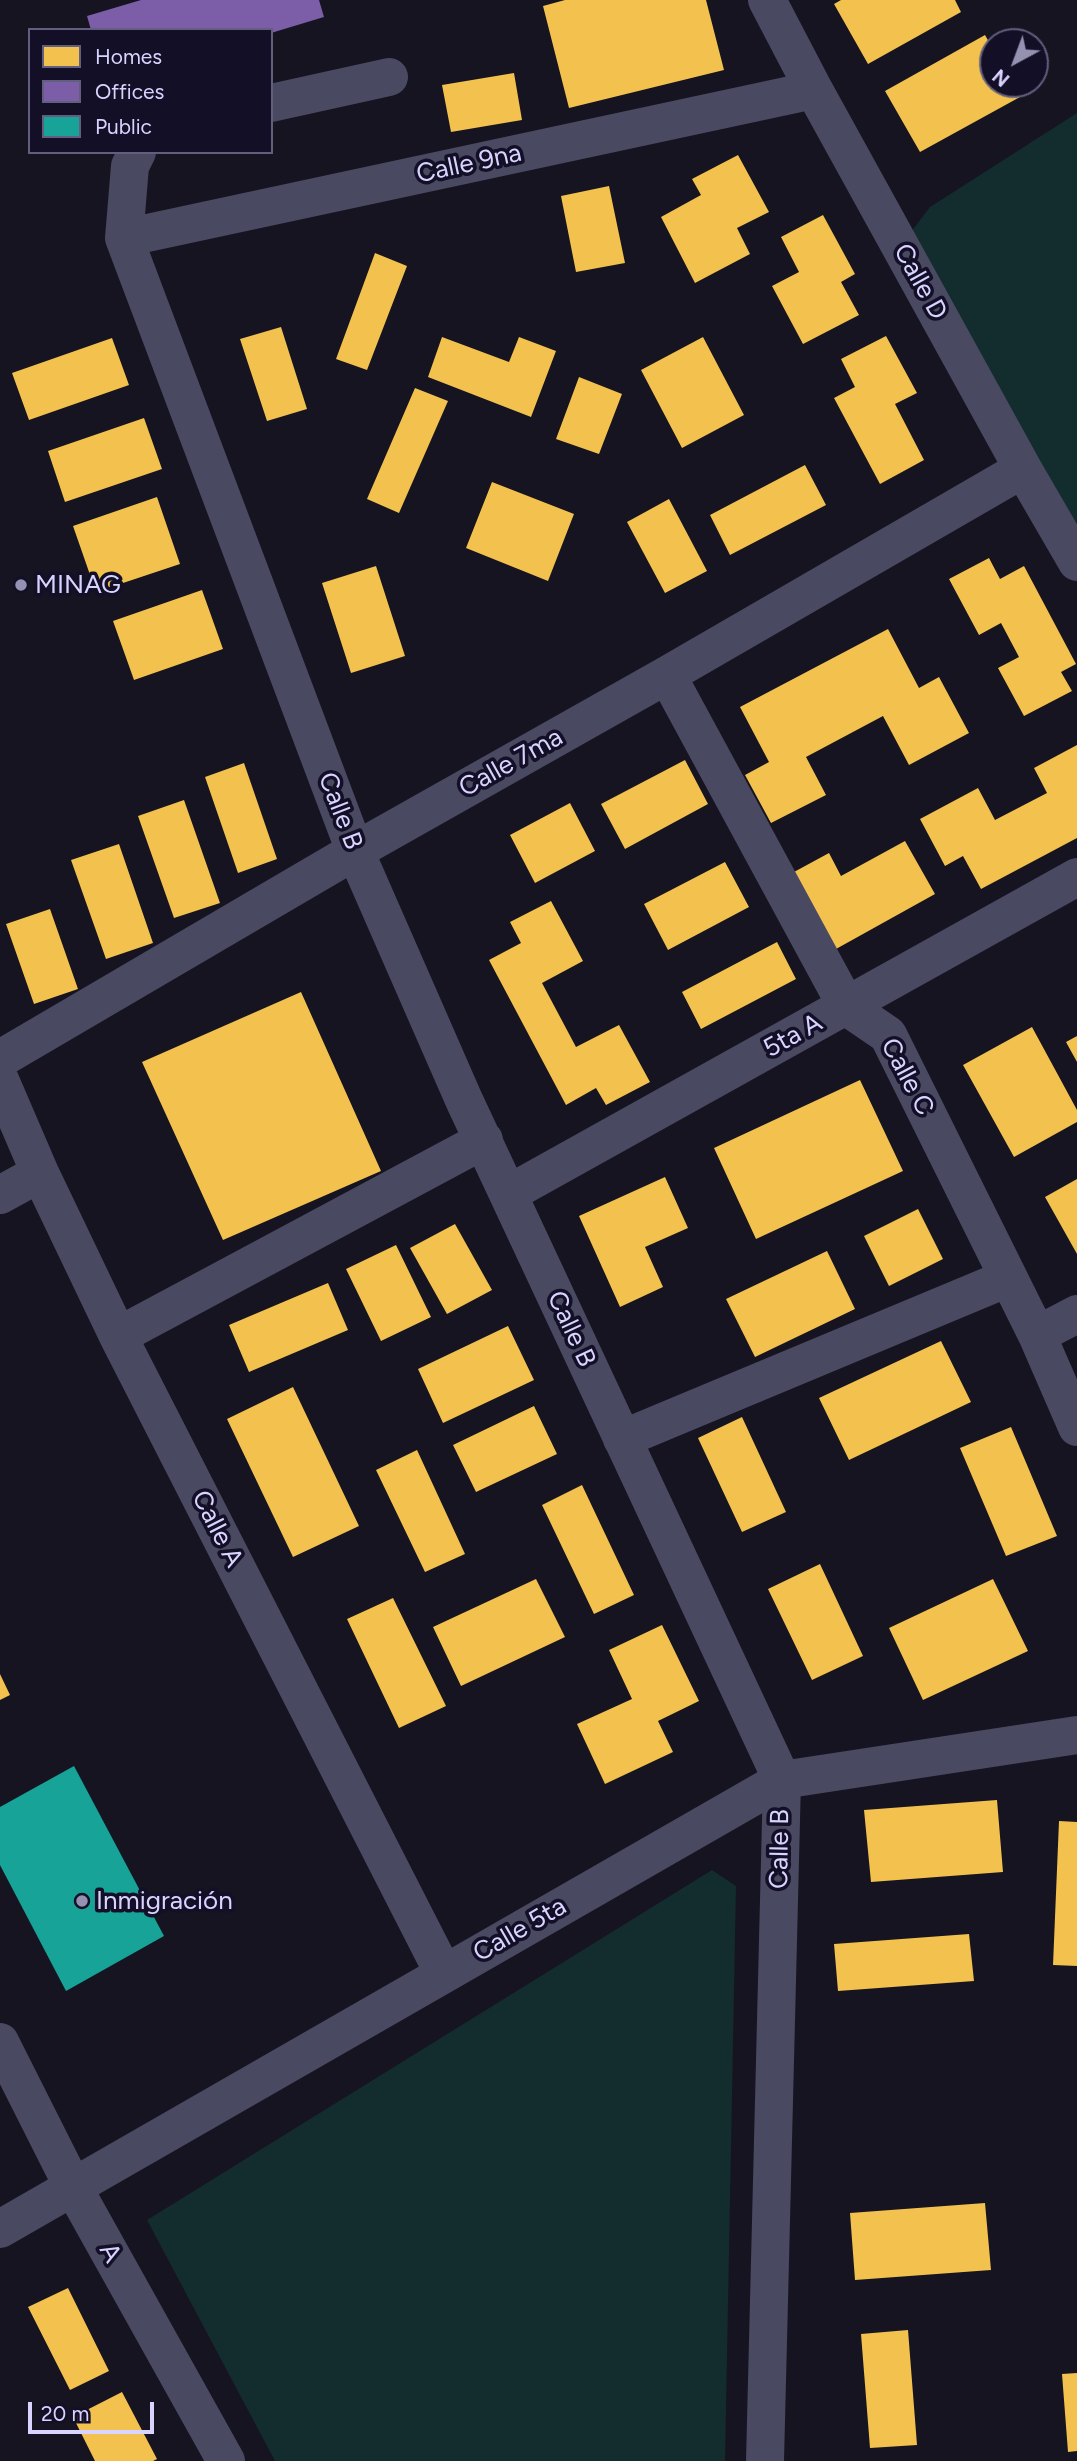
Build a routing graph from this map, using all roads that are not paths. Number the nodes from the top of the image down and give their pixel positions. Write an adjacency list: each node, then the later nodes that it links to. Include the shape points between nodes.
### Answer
1 (767, 0): 3 (street, Calle D)
2 (390, 77): 4 (street)
3 (814, 90): 6 (street, Calle 9na); 7 (street, Calle D)
4 (273, 103)
5 (136, 154): 6 (street, via 130,166)
6 (124, 238): 10 (street, Calle B)
7 (1023, 469): 8 (street, Calle D); 9 (street, Calle 7ma)
8 (1077, 562)
9 (667, 675): 10 (street, Calle 7ma); 12 (street, Calle C)
10 (355, 851): 13 (street, Calle 7ma); 15 (street, Calle B)
11 (1077, 877): 12 (street, 5ta A)
12 (847, 1007): 17 (street, 5ta A); 19 (street, Calle C, via 888,1035)
13 (0, 1059)
14 (0, 1080): 16 (street, Calle A)
15 (484, 1140): 17 (street, Calle B); 22 (street)
16 (40, 1173): 18 (street); 22 (street, Calle A)
17 (508, 1194): 24 (street, Calle B)
18 (0, 1195)
19 (1008, 1278): 21 (street, Calle C); 24 (street)
20 (1077, 1314): 21 (street)
21 (1037, 1335): 23 (street, Calle C)
22 (118, 1336): 27 (street, Calle A)
23 (1077, 1427)
24 (622, 1438): 26 (street, Calle B)
25 (1077, 1735): 26 (street, Calle 5ta)
26 (782, 1780): 27 (street, Calle 5ta); 32 (street, Calle B)
27 (444, 1974): 29 (street, Calle 5ta)
28 (0, 2042): 29 (street, A)
29 (73, 2186): 30 (street, Calle 5ta); 31 (street, A)
30 (0, 2229)
31 (226, 2461)
32 (765, 2461)

